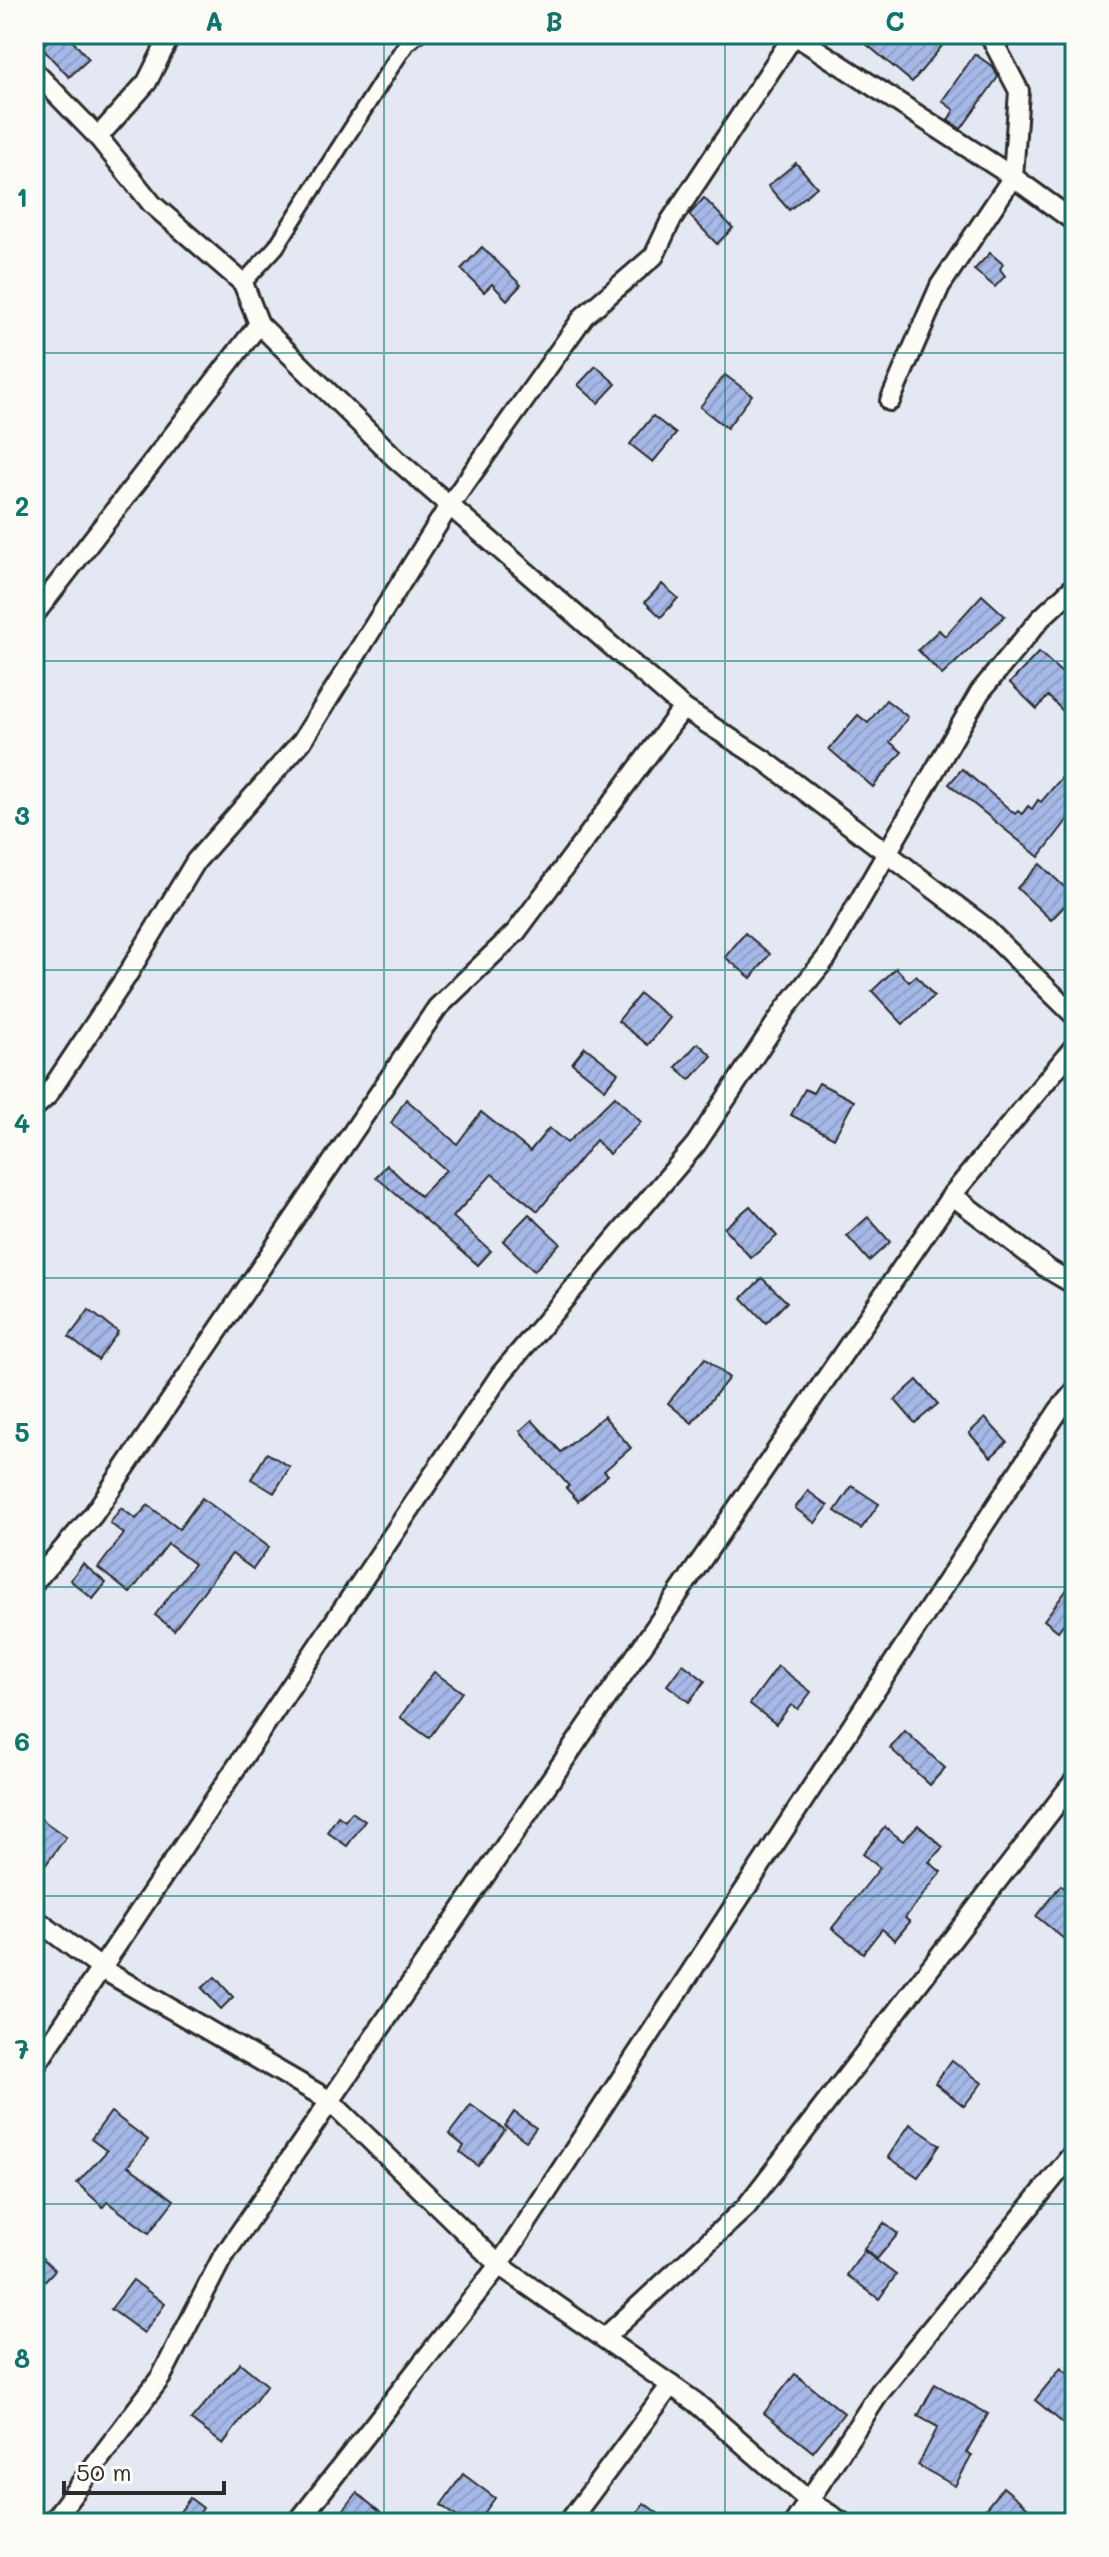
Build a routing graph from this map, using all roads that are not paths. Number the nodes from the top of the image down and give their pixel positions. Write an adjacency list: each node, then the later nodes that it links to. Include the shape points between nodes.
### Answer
1 (171, 34): 6 (street, via 147,82)
2 (418, 34): 9 (street, via 407,43 276,247)
3 (989, 34): 7 (street, via 1019,91)
4 (794, 35): 7 (street); 12 (street, via 670,222 654,256 584,316)
5 (34, 71): 6 (street)
6 (98, 137): 9 (street, via 152,204)
7 (1013, 177): 8 (street); 11 (street, via 940,286)
8 (1075, 222)
9 (243, 283): 10 (street)
10 (259, 324): 12 (street); 14 (street)
11 (890, 401)
12 (449, 506): 15 (street); 19 (street, via 302,741 196,861 118,990)
13 (1075, 586): 16 (street, via 980,692)
14 (34, 615)
15 (683, 708): 16 (street, via 764,760); 23 (street, via 516,932 437,1008 93,1515)
16 (885, 850): 17 (street, via 982,925); 26 (street, via 827,957 786,1008 696,1144 501,1374)
17 (1075, 1016)
18 (1075, 1046): 20 (street)
19 (34, 1108)
20 (952, 1195): 21 (street); 28 (street)
21 (1075, 1285)
22 (1075, 1391): 30 (street)
23 (34, 1582)
24 (1075, 1780): 31 (street, via 746,2207)
25 (34, 1918): 26 (street)
26 (102, 1969): 27 (street); 28 (street)
27 (34, 2068)
28 (329, 2100): 30 (street); 34 (street, via 221,2260 161,2377)
29 (1075, 2151): 33 (street, via 880,2392)
30 (499, 2265): 31 (street); 35 (street)
31 (604, 2338): 32 (street)
32 (671, 2385): 33 (street); 36 (street)
33 (809, 2501): 37 (street); 38 (street)
34 (51, 2523)
35 (297, 2523)
36 (568, 2523)
37 (794, 2523)
38 (843, 2523)

